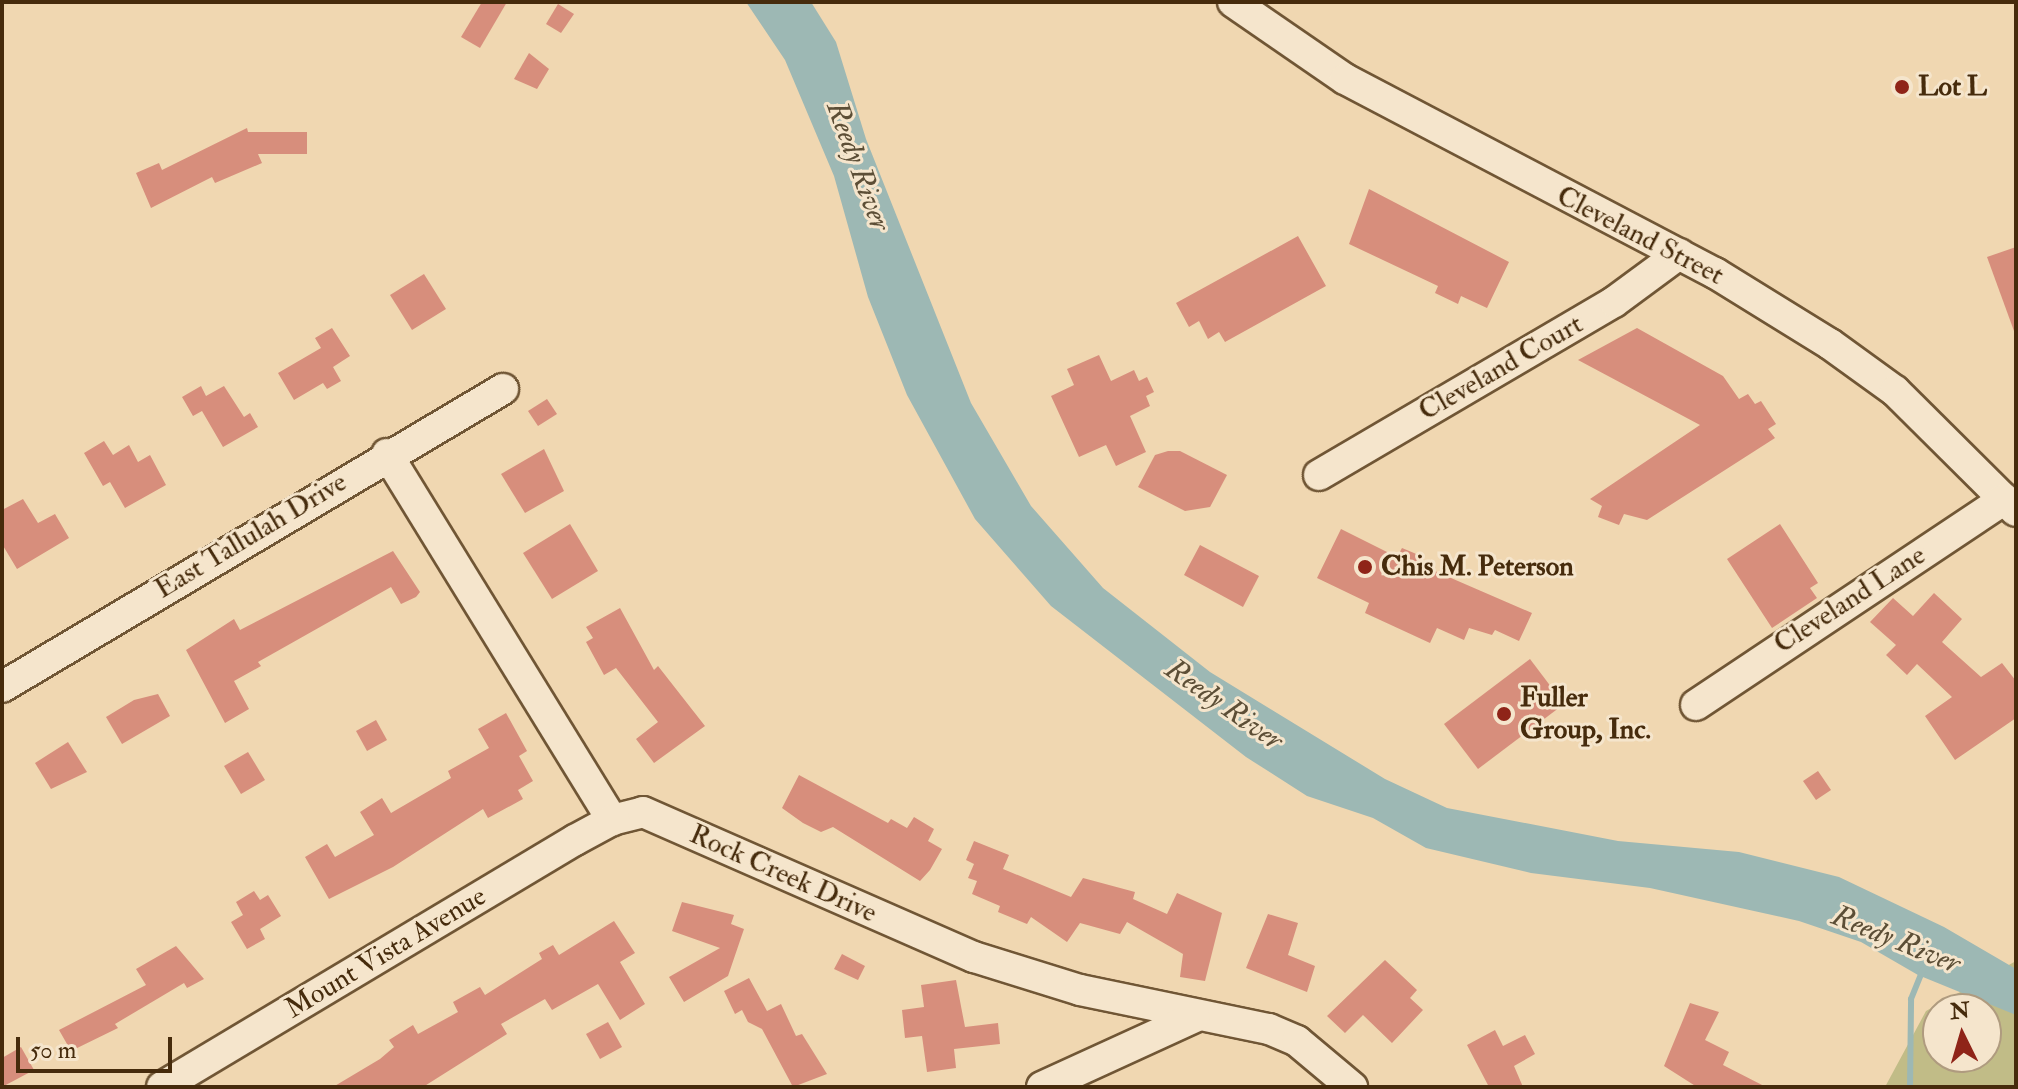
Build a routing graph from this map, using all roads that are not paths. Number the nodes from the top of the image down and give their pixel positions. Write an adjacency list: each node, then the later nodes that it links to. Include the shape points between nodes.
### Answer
1 (1233, 2): 2 (street, Cleveland Street, via 1371,94)
2 (1679, 254): 5 (street, Cleveland Court, via 1614,302); 6 (street, Cleveland Street, via 1830,344 1895,391)
3 (503, 389): 4 (street, East Tallulah Drive)
4 (387, 454): 7 (street, East Tallulah Drive); 9 (street)
5 (1319, 475)
6 (2011, 505): 8 (street, Cleveland Lane)
7 (2, 687)
8 (1696, 705)
9 (612, 820): 10 (street, Rock Creek Drive, via 630,813 655,816 974,957); 11 (street, Mount Vista Avenue)
10 (1195, 1017): 12 (street); 13 (street, Rock Creek Drive, via 1237,1020 1283,1035)
11 (162, 1087)
12 (1042, 1087)
13 (1352, 1087)

